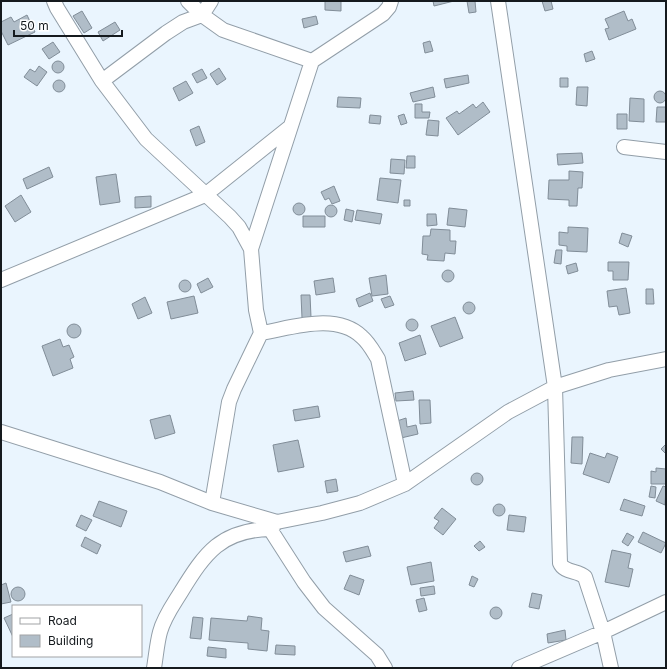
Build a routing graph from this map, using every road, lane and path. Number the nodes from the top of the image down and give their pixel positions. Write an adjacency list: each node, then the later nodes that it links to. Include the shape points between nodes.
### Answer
1 (54, 1): 8 (street)
2 (188, 1): 6 (street)
3 (211, 1): 6 (street)
4 (391, 1): 7 (street, via 383,14)
5 (498, 1): 17 (street)
6 (202, 15): 7 (street, via 235,35); 8 (street, via 183,22 166,33)
7 (312, 60): 9 (street)
8 (102, 81): 12 (street, via 146,139)
9 (290, 127): 12 (street); 13 (street)
10 (624, 147): 11 (street)
11 (666, 152)
12 (205, 195): 13 (street, via 239,227); 14 (street)
13 (251, 249): 15 (street, via 256,310)
14 (1, 280)
15 (261, 334): 19 (street, via 323,322 336,323 361,335 378,359); 20 (street, via 229,402)
16 (665, 360): 17 (street, via 609,370)
17 (555, 387): 19 (street, via 508,412); 23 (street, via 560,563 565,569 585,577)
18 (1, 432): 20 (street, via 160,482)
19 (405, 484): 21 (street, via 360,503)
20 (212, 503): 21 (street)
21 (274, 525): 24 (street, via 242,532 220,543 197,566 165,617); 25 (street, via 304,582 324,608 377,655)
22 (666, 602): 23 (street)
23 (603, 632): 26 (street); 27 (street)
24 (154, 668)
25 (385, 668)
26 (519, 668)
27 (611, 668)

